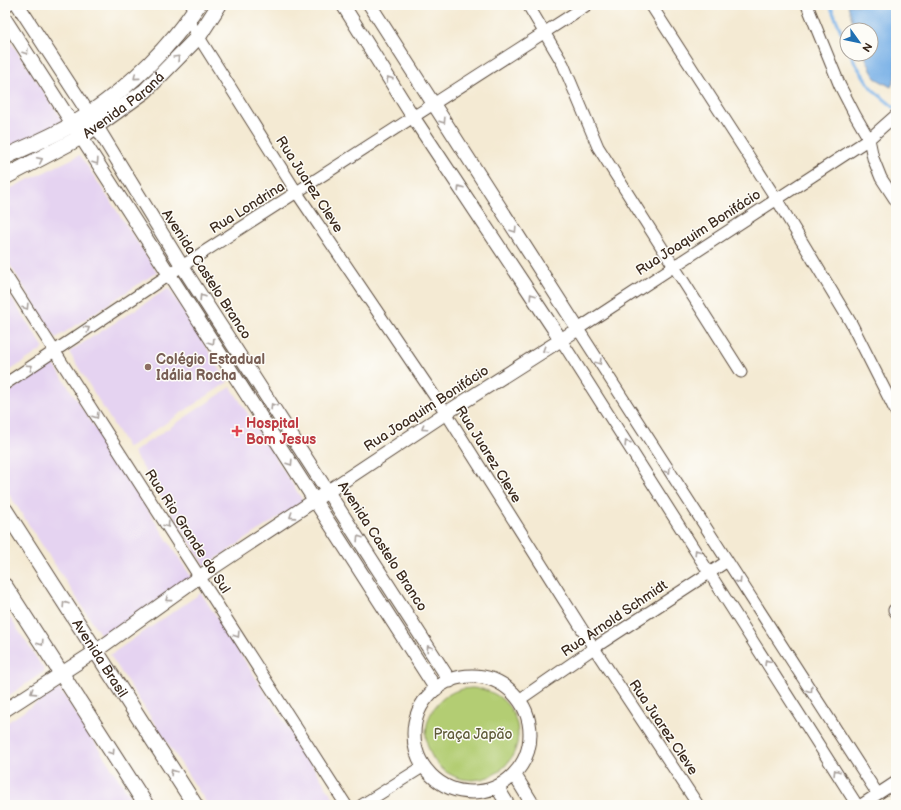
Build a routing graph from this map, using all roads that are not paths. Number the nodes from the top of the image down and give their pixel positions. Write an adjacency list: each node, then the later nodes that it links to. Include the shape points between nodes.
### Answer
1 (8, 5): 11 (street)
2 (18, 5): 19 (street, Avenida Castelo Branco)
3 (198, 5): 13 (main road, Avenida Paraná)
4 (219, 5): 15 (main road, Avenida Paraná)
5 (343, 5): 17 (street, one-way to 5)
6 (370, 5): 16 (street)
7 (528, 5): 14 (street)
8 (587, 5): 14 (street, Rua Londrina)
9 (651, 5): 26 (street)
10 (807, 5): 22 (street, via 840,86)
11 (5, 7)
12 (5, 19): 20 (street, one-way to 20)
13 (188, 20): 15 (street, Rua Juarez Cleve); 19 (main road, Avenida Paraná, one-way to 19, via 139,74)
14 (545, 31): 16 (street, Rua Londrina); 28 (street, via 563,64 598,147)
15 (199, 36): 19 (main road, Avenida Paraná, one-way to 15, via 117,112 145,90); 25 (street, Rua Juarez Cleve)
16 (432, 103): 17 (street, Rua Londrina); 32 (street, one-way to 32)
17 (413, 117): 25 (street, Rua Londrina); 33 (street, one-way to 17)
18 (894, 118): 22 (street, Rua Joaquim Bonifácio)
19 (92, 120): 20 (main road, Avenida Paraná); 21 (main road, Avenida Paraná); 29 (street, Avenida Castelo Branco)
20 (73, 124): 21 (street); 23 (main road, Avenida Paraná)
21 (81, 137): 24 (main road, Avenida Paraná, one-way to 21); 31 (street, one-way to 31)
22 (869, 139): 26 (street, Rua Joaquim Bonifácio); 27 (street, via 881,178)
23 (5, 158)
24 (5, 177)
25 (297, 193): 29 (street, Rua Londrina); 38 (street, Rua Juarez Cleve)
26 (777, 200): 28 (street, Rua Joaquim Bonifácio); 37 (street, via 851,323)
27 (896, 201)
28 (675, 265): 32 (street, Rua Joaquim Bonifácio); 35 (street)
29 (182, 266): 31 (street, Rua Londrina); 39 (street, Avenida Castelo Branco, one-way to 29)
30 (5, 274): 34 (street, Rua Rio Grande do Sul, one-way to 34)
31 (169, 275): 34 (street, Rua Londrina, one-way to 31); 40 (street, one-way to 40)
32 (578, 329): 33 (street, Rua Joaquim Bonifácio); 42 (street, one-way to 42)
33 (561, 340): 38 (street, Rua Joaquim Bonifácio, one-way to 38); 43 (street, one-way to 33)
34 (54, 350): 36 (street, Rua Londrina, one-way to 34); 44 (street, Rua Rio Grande do Sul, one-way to 44)
35 (741, 372)
36 (5, 384)
37 (896, 412)
38 (446, 413): 39 (street, Rua Joaquim Bonifácio, one-way to 39); 46 (street, Rua Juarez Cleve)
39 (329, 492): 40 (street, Rua Joaquim Bonifácio); 49 (street, Avenida Castelo Branco, one-way to 39)
40 (315, 501): 44 (street, Rua Joaquim Bonifácio, one-way to 44); 50 (street)
41 (5, 510): 47 (main road, Avenida Brasil, one-way to 41)
42 (726, 562): 43 (street, Rua Arnold Schmidt); 57 (street, one-way to 57)
43 (710, 572): 46 (street, Rua Arnold Schmidt); 65 (street, one-way to 43)
44 (200, 577): 47 (street, Rua Joaquim Bonifácio, one-way to 47); 60 (street, Rua Rio Grande do Sul, one-way to 60)
45 (5, 586): 48 (main road, one-way to 48)
46 (594, 648): 51 (street, Rua Arnold Schmidt); 64 (street, Rua Juarez Cleve)
47 (96, 651): 48 (street, Rua Joaquim Bonifácio); 59 (main road, Avenida Brasil, one-way to 47)
48 (61, 674): 52 (street, Rua Joaquim Bonifácio, one-way to 52); 58 (main road, one-way to 58)
49 (450, 681): 50 (street); 51 (street, via 465,676 497,681 511,690)
50 (436, 689): 53 (street, via 424,702 415,728 417,750)
51 (519, 700): 54 (street, via 529,720 530,740 525,758)
52 (5, 710)
53 (424, 766): 56 (street, via 434,778 448,787 464,792 481,792); 61 (street)
54 (514, 774): 56 (street); 63 (street)
55 (896, 782): 57 (street)
56 (496, 787): 62 (street)
57 (877, 793): 66 (street)
58 (146, 805)
59 (194, 805)
60 (346, 805)
61 (362, 805)
62 (508, 805)
63 (534, 805)
64 (698, 805)
65 (857, 805)
66 (861, 805)

